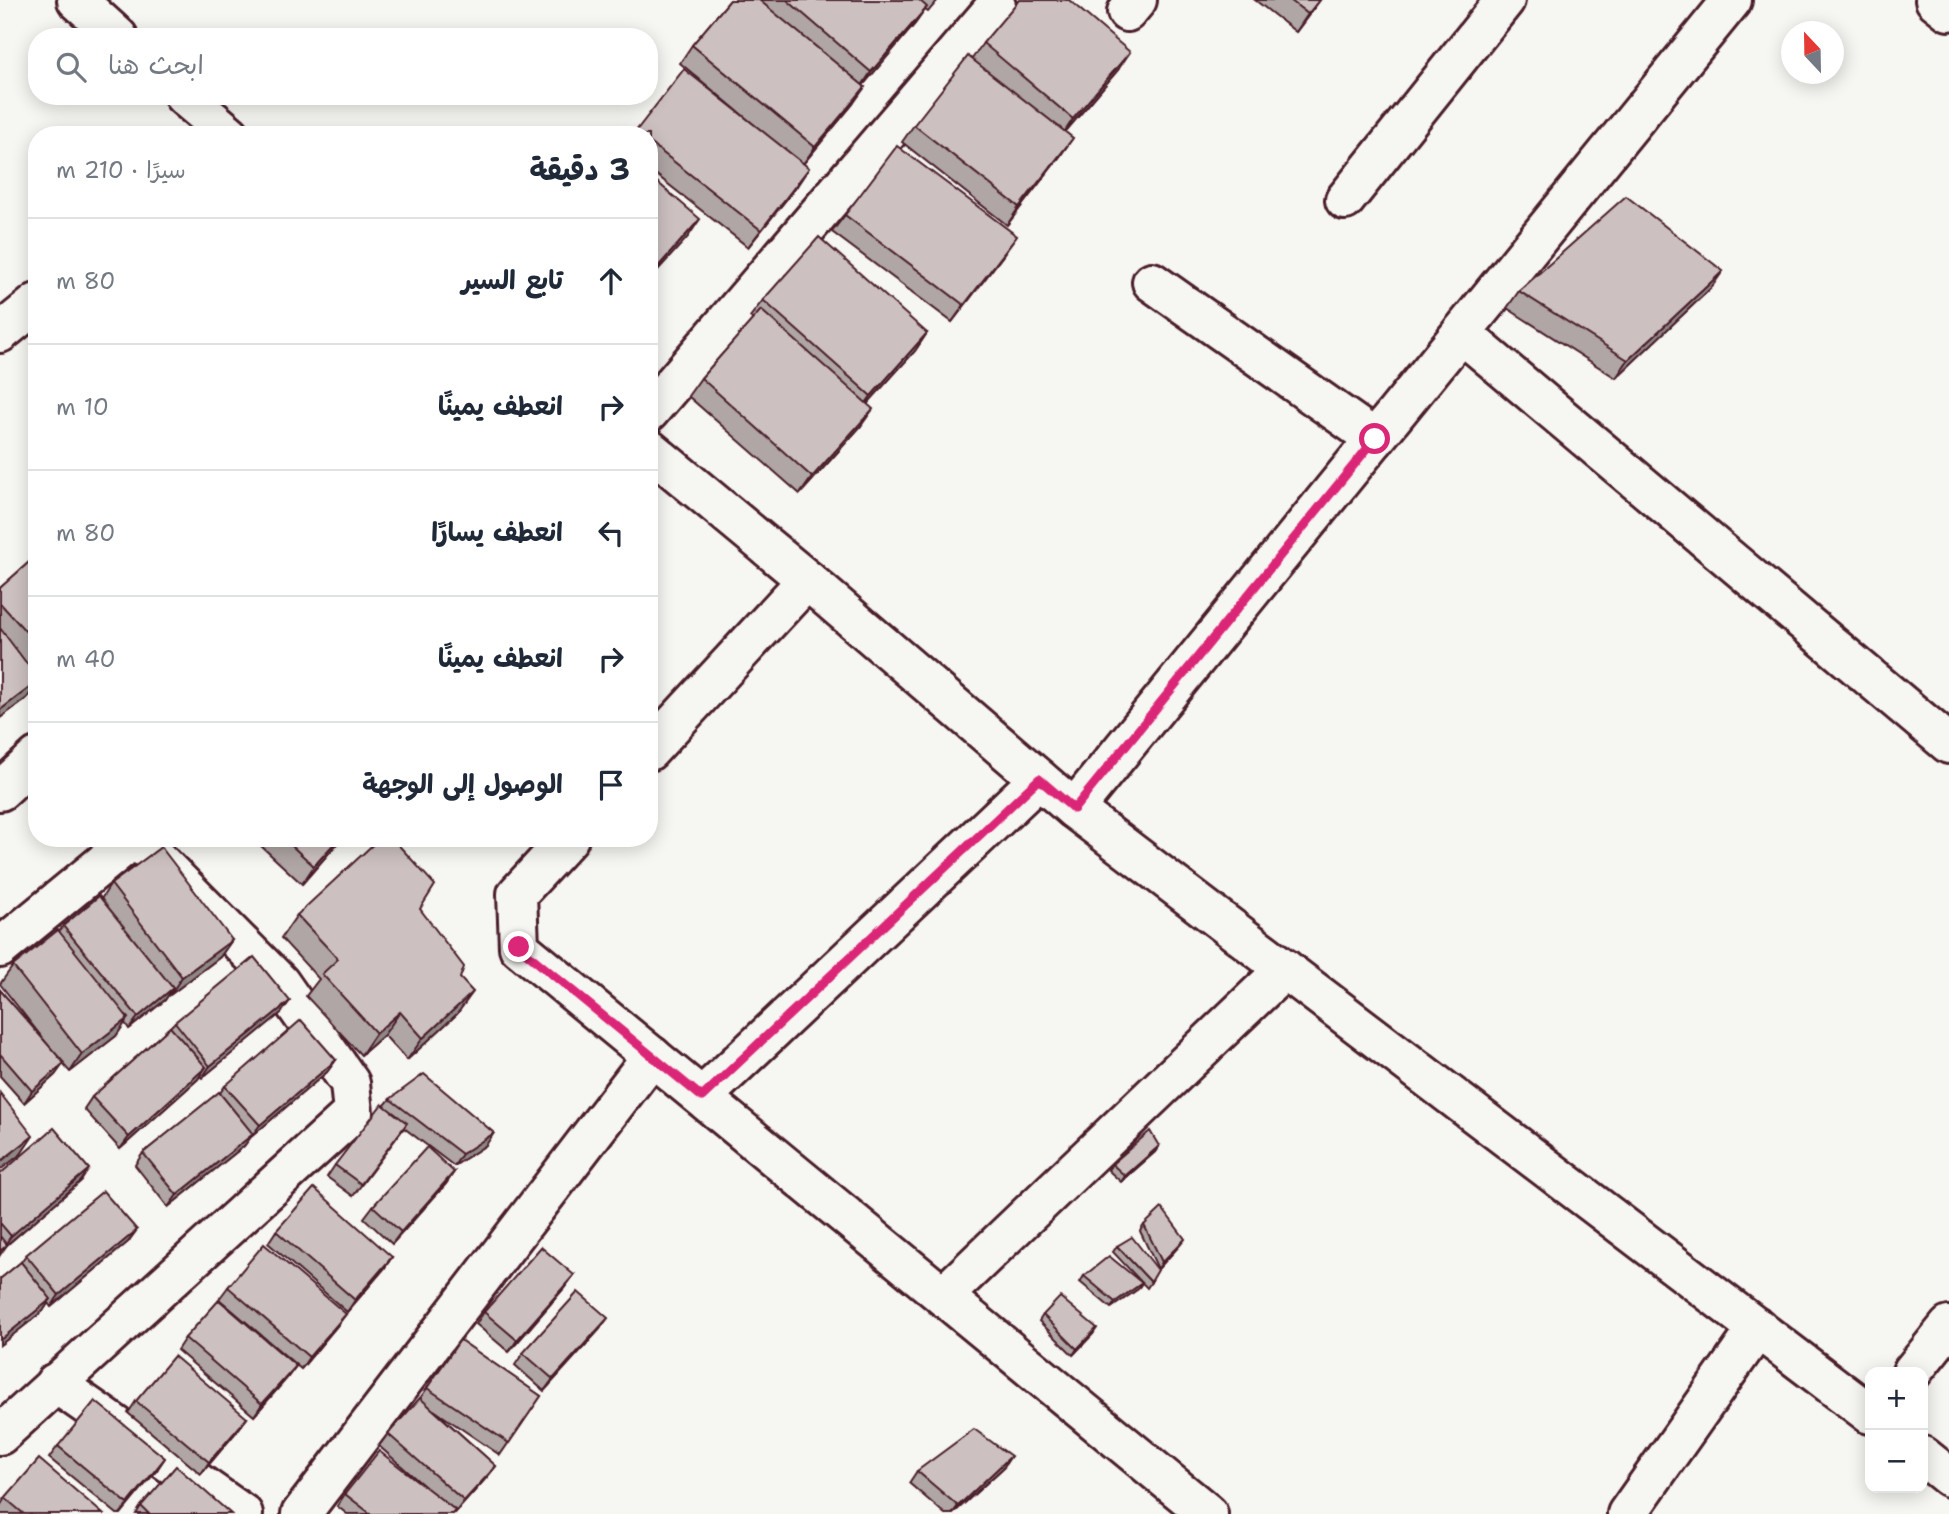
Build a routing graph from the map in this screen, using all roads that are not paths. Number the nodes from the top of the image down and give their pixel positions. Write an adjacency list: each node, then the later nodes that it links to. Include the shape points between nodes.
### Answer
1 (77, 0): 7 (street)
2 (1505, 0): 8 (street)
3 (1935, 0): 6 (street)
4 (1725, 2): 12 (street)
5 (996, 6): 13 (street)
6 (1949, 11)
7 (108, 28)
8 (1345, 201)
9 (1152, 282): 14 (street)
10 (28, 310): 11 (street)
11 (0, 333)
12 (1461, 333): 14 (street); 18 (street)
13 (658, 401)
14 (1375, 439): 22 (street)
15 (658, 456): 16 (street)
16 (807, 580): 17 (street); 20 (street)
17 (658, 741)
18 (1949, 744)
19 (28, 765): 21 (street)
20 (1039, 779): 22 (street); 29 (street)
21 (0, 791)
22 (1074, 809): 27 (street)
23 (124, 847): 26 (street)
24 (144, 847): 34 (street, via 280,983 351,1083 353,1113)
25 (561, 847): 28 (street, via 517,894 519,947)
26 (0, 948)
27 (1285, 969): 30 (street); 32 (street)
28 (652, 1056): 29 (street); 40 (street)
29 (702, 1097): 30 (street)
30 (943, 1296): 41 (street)
31 (1949, 1326): 33 (street)
32 (1758, 1328): 35 (street); 42 (street)
33 (1916, 1367)
34 (55, 1383): 36 (street); 39 (street)
35 (1865, 1410)
36 (0, 1435)
37 (1928, 1460): 38 (street)
38 (1949, 1477)
39 (243, 1514)
40 (301, 1514)
41 (1208, 1514)
42 (1627, 1514)

